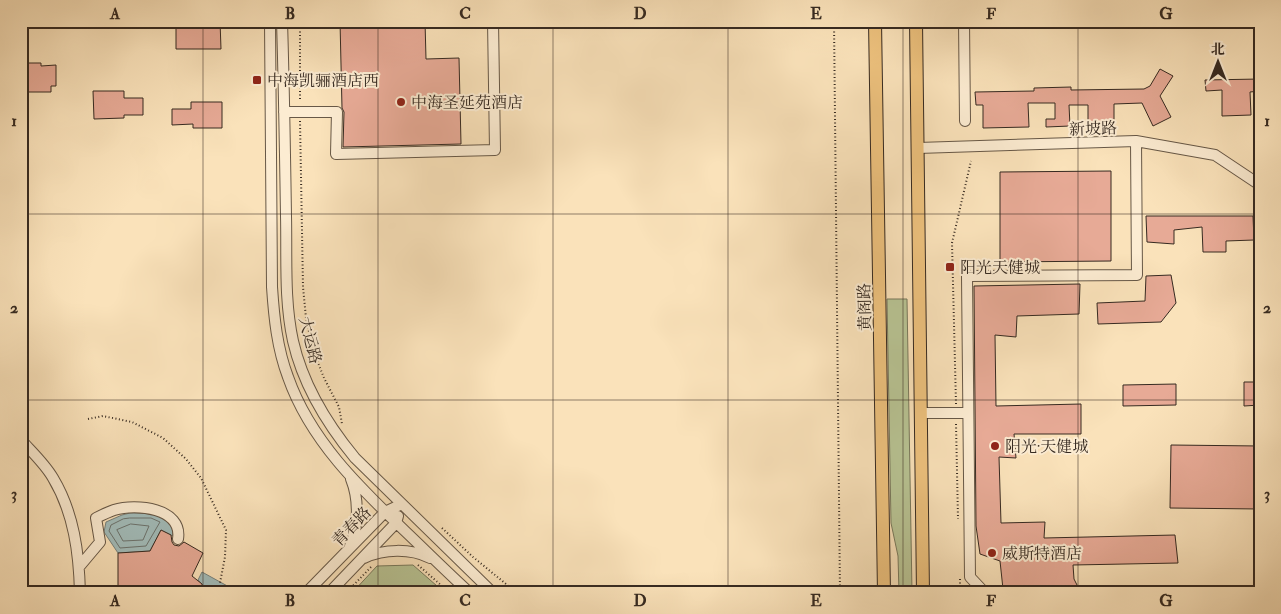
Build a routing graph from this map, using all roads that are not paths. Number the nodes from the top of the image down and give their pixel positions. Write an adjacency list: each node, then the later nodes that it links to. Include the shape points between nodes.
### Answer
1 (270, 21): 15 (street, 大运路, via 272,287 279,346 299,404)
2 (282, 21): 7 (street, 大运路)
3 (493, 21): 7 (street, via 495,150 336,154 337,112)
4 (875, 21): 29 (main road, 黄阁路)
5 (916, 21): 10 (main road)
6 (964, 21): 8 (street)
7 (284, 112): 16 (street, 大运路, via 287,288 293,341 311,390 339,438)
8 (965, 121)
9 (1136, 142): 10 (street, 新坡路); 11 (street, 新坡路, via 1215,155); 12 (street, via 1137,275 967,276)
10 (918, 148): 13 (main road)
11 (1260, 185)
12 (968, 412): 13 (street); 31 (street, via 970,577)
13 (921, 413): 30 (main road)
14 (21, 440): 23 (street, via 53,478 66,504 76,540)
15 (349, 476): 17 (street, 大运路); 20 (street, via 356,512 355,531)
16 (402, 504): 17 (street, 青春路); 18 (street, 青春路); 28 (street, 大运路)
17 (385, 512): 18 (street, 大运路); 20 (street, 青春路)
18 (396, 523): 21 (street, 青春路); 22 (street, 大运路)
19 (178, 539): 23 (street, via 176,522 168,515 152,508 115,510 96,518 100,542)
20 (349, 549): 25 (street, 青春路)
21 (361, 559): 22 (street, via 405,551); 26 (street, 青春路)
22 (437, 562): 27 (street, 大运路)
23 (79, 567): 24 (street)
24 (80, 593)
25 (306, 593)
26 (329, 593)
27 (470, 593)
28 (494, 593)
29 (884, 593)
30 (923, 593)
31 (985, 593)

